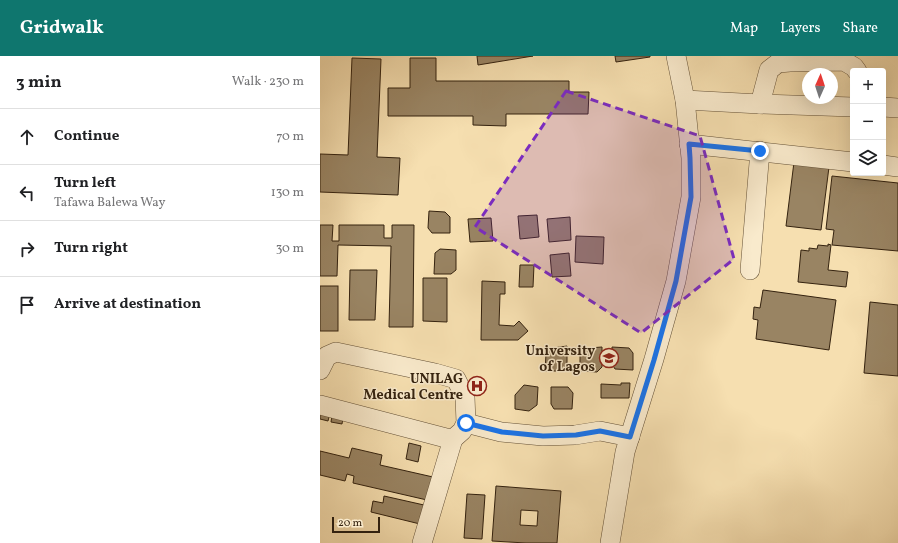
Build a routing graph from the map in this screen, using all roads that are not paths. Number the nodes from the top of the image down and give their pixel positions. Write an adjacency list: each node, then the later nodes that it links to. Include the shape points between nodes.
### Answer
1 (676, 56): 3 (street)
2 (854, 68): 4 (street, via 844,61 778,63 769,70)
3 (685, 100): 4 (street); 8 (street)
4 (760, 104): 5 (street)
5 (850, 107)
6 (886, 107): 7 (street)
7 (898, 108)
8 (689, 144): 9 (street); 17 (street, via 691,197 676,281)
9 (760, 151): 10 (street); 13 (street)
10 (850, 162)
11 (886, 165): 12 (street)
12 (898, 167)
13 (750, 270)
14 (320, 370): 16 (street, via 327,356 336,352 456,379 465,396)
15 (320, 405): 18 (street)
16 (466, 423): 17 (street, via 502,432 543,436 600,431); 18 (street)
17 (630, 437): 20 (street)
18 (453, 439): 19 (street)
19 (422, 543)
20 (610, 543)

